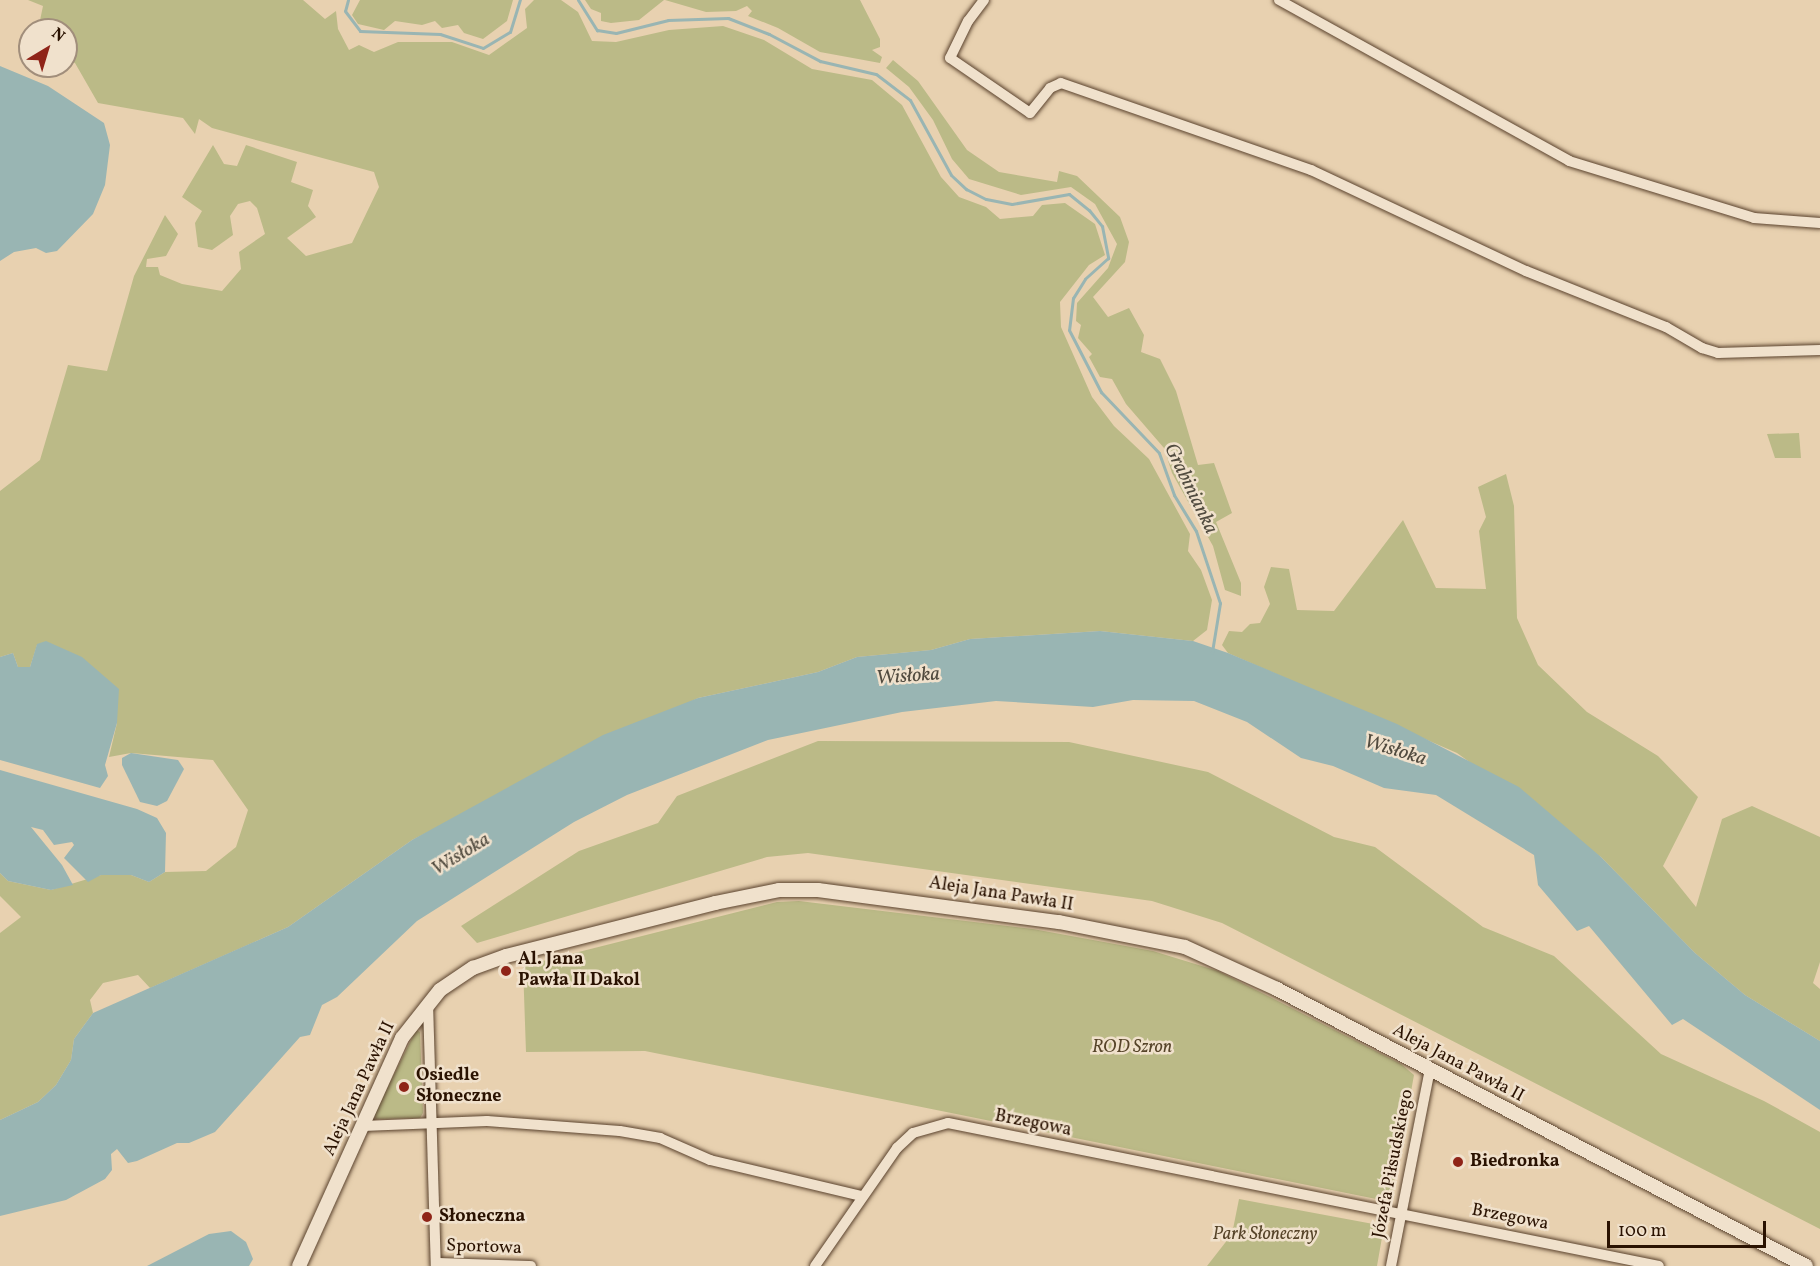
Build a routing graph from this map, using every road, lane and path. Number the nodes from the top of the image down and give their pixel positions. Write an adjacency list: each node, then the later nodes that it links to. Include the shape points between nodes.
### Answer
1 (984, 0): 4 (street, via 968,21 950,58 1030,113 1050,88 1061,83 1311,170 1527,271 1666,327 1702,348 1718,353)
2 (1279, 0): 3 (street, via 1569,161 1754,218)
3 (1820, 223)
4 (1820, 350)
5 (428, 1003): 6 (street, Aleja Jana Pawła II, via 473,968 507,956 715,903 779,890 818,890 1059,922 1185,947 1225,962); 7 (street); 8 (street, Aleja Jana Pawła II, via 402,1038)
6 (1430, 1069): 10 (street, Józefa Piłsudskiego); 17 (street, Aleja Jana Pawła II)
7 (431, 1124): 8 (street); 9 (street, via 487,1121 620,1131 660,1138 710,1160); 11 (street)
8 (363, 1126): 12 (street, Aleja Jana Pawła II)
9 (861, 1196): 10 (street, Brzegowa, via 913,1133 948,1123); 14 (street)
10 (1401, 1215): 15 (street, Józefa Piłsudskiego); 16 (street, Brzegowa)
11 (436, 1264): 13 (street, Sportowa)
12 (299, 1266)
13 (531, 1266)
14 (815, 1266)
15 (1391, 1266)
16 (1659, 1266)
17 (1806, 1266)

